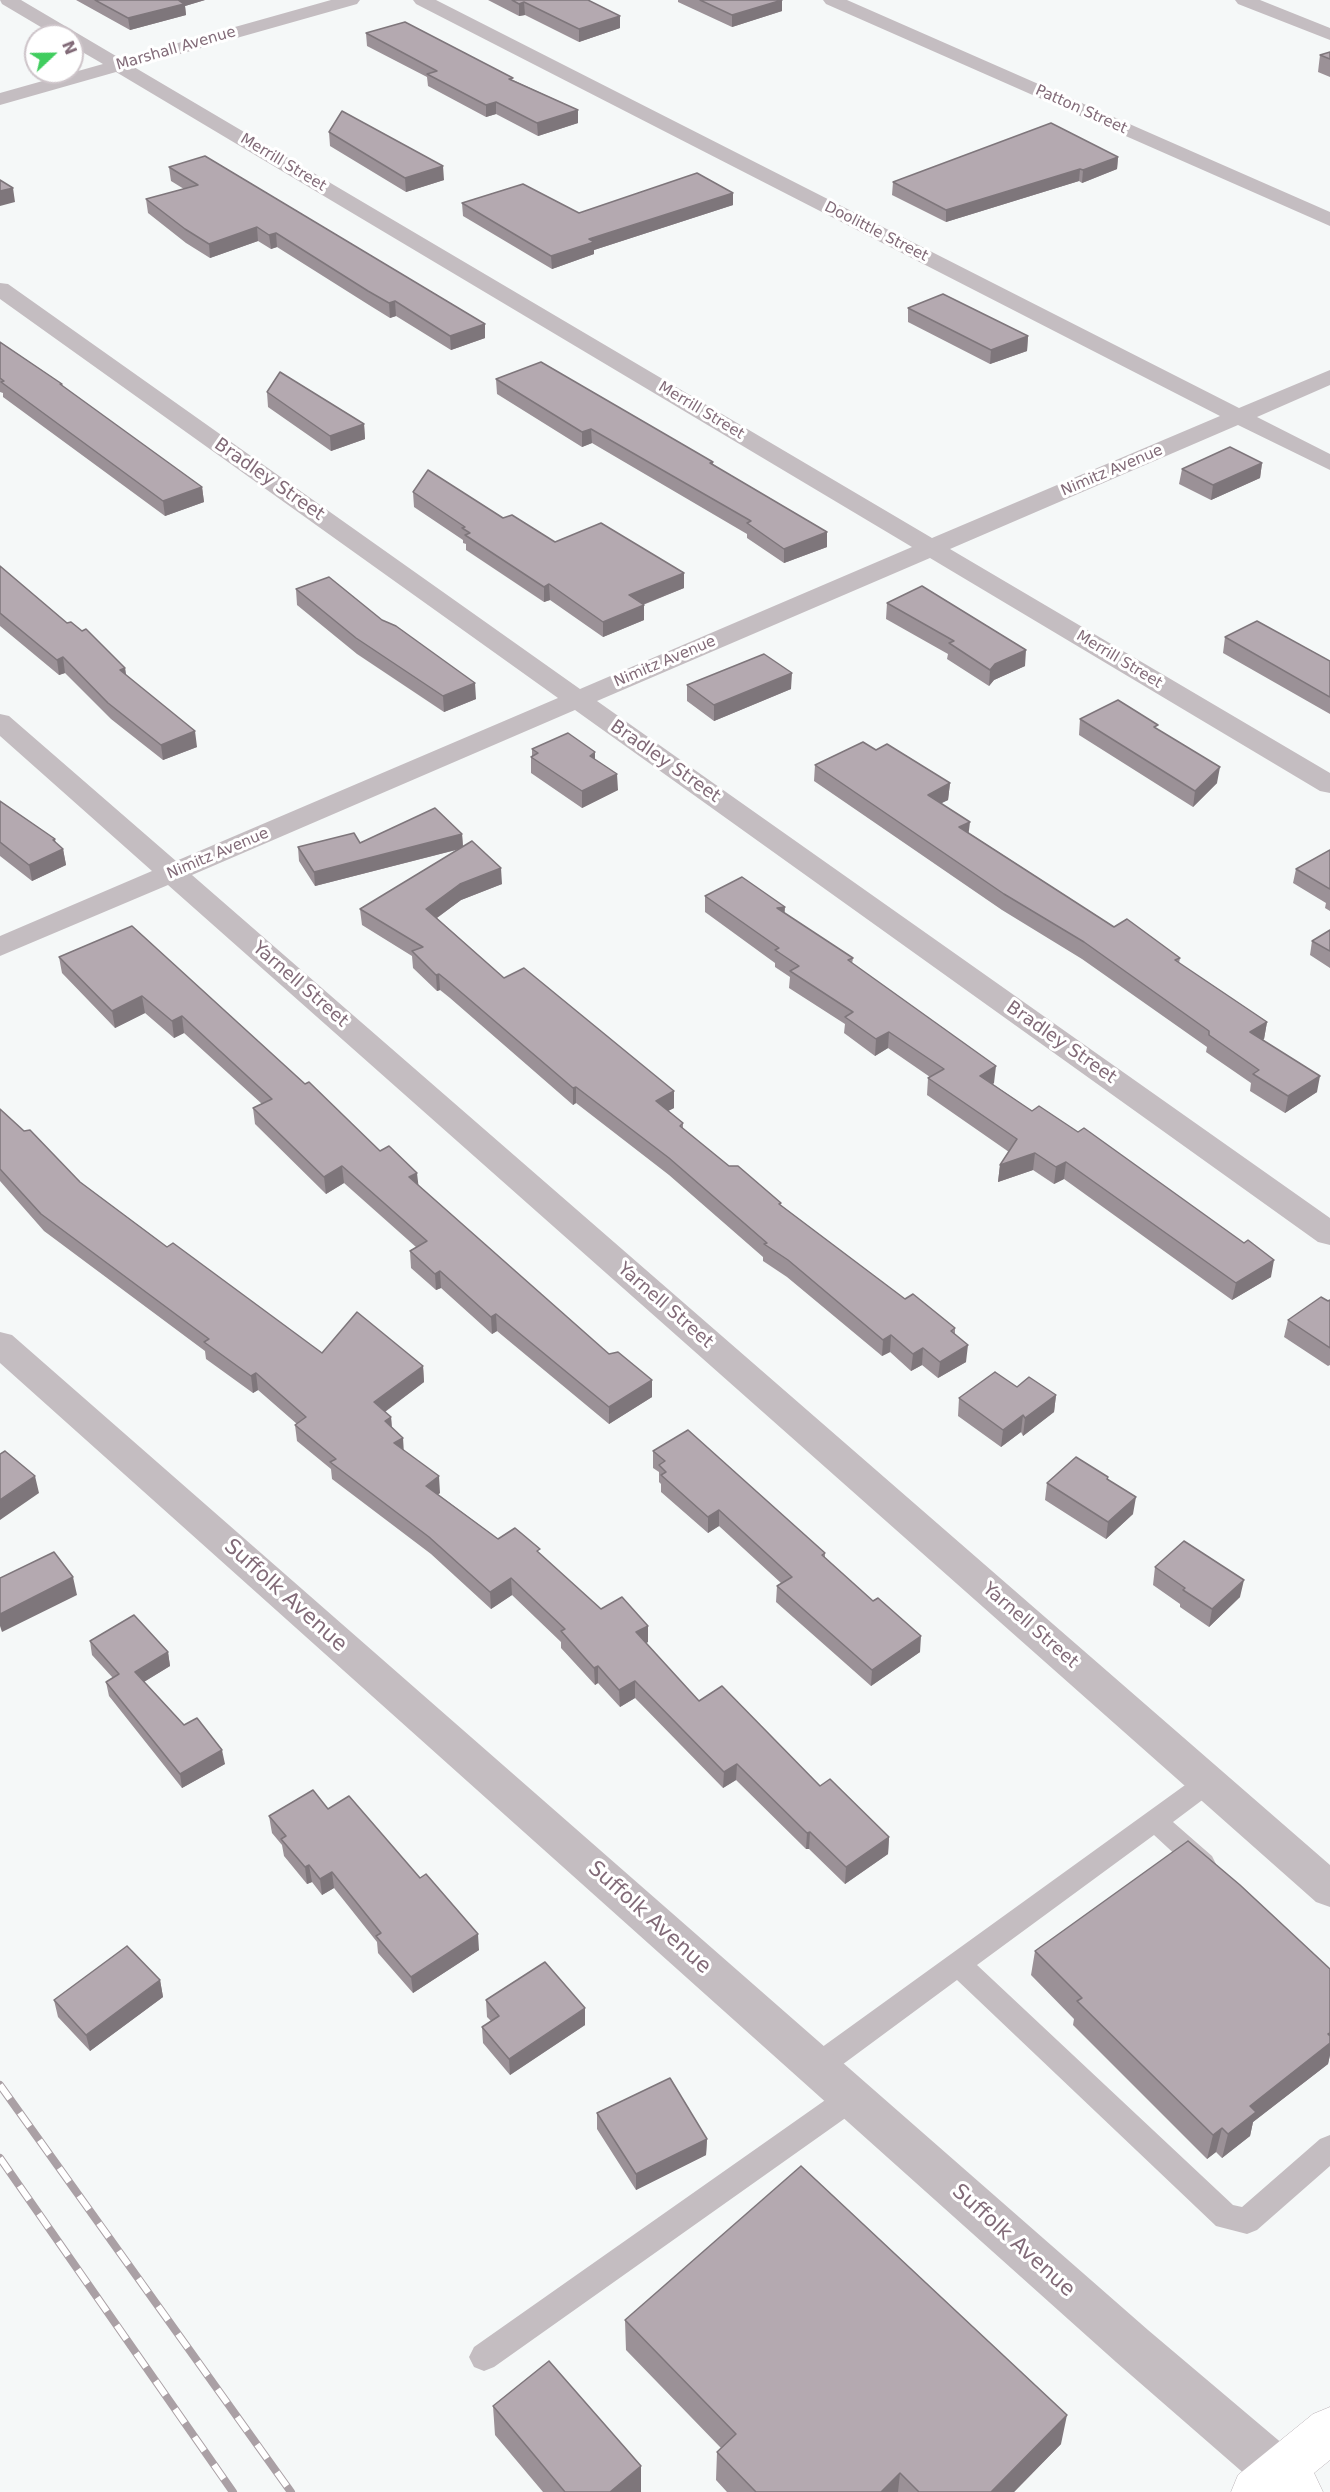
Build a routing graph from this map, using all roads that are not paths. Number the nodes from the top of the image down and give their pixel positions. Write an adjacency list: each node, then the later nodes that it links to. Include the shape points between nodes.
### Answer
1 (8, 0): 6 (street, Merrill Street)
2 (351, 0): 9 (street, Marshall Avenue)
3 (422, 0): 14 (street, Doolittle Street)
4 (832, 0): 11 (street, Patton Street)
5 (1244, 0): 7 (street)
6 (48, 24)
7 (1330, 34)
8 (84, 45): 9 (street, Merrill Street)
9 (118, 65): 10 (street, Marshall Avenue); 16 (street, Merrill Street)
10 (0, 99)
11 (1330, 220)
12 (0, 290): 17 (street, Bradley Street)
13 (1330, 377): 14 (street, Nimitz Avenue)
14 (1238, 416): 15 (street, Doolittle Street); 16 (street, Nimitz Avenue)
15 (1330, 463)
16 (931, 548): 17 (street, Nimitz Avenue); 19 (street, Merrill Street)
17 (577, 699): 20 (street, Nimitz Avenue); 22 (street, Bradley Street)
18 (0, 722): 20 (street, Yarnell Street)
19 (1330, 785)
20 (172, 873): 21 (street, Nimitz Avenue); 24 (street, Yarnell Street)
21 (0, 947)
22 (1330, 1233)
23 (0, 1344): 29 (street, Suffolk Avenue)
24 (1208, 1782): 25 (lane); 27 (street, Yarnell Street)
25 (1155, 1821): 26 (lane); 28 (lane)
26 (1225, 1883)
27 (1330, 1890)
28 (958, 1964): 29 (lane); 31 (lane, via 1226,2217 1246,2221)
29 (817, 2067): 30 (street, Suffolk Avenue)
30 (851, 2098): 32 (lane); 34 (street, Suffolk Avenue, via 1132,2346)
31 (1330, 2148)
32 (484, 2357)
33 (1330, 2430): 34 (main road)
34 (1278, 2486)

